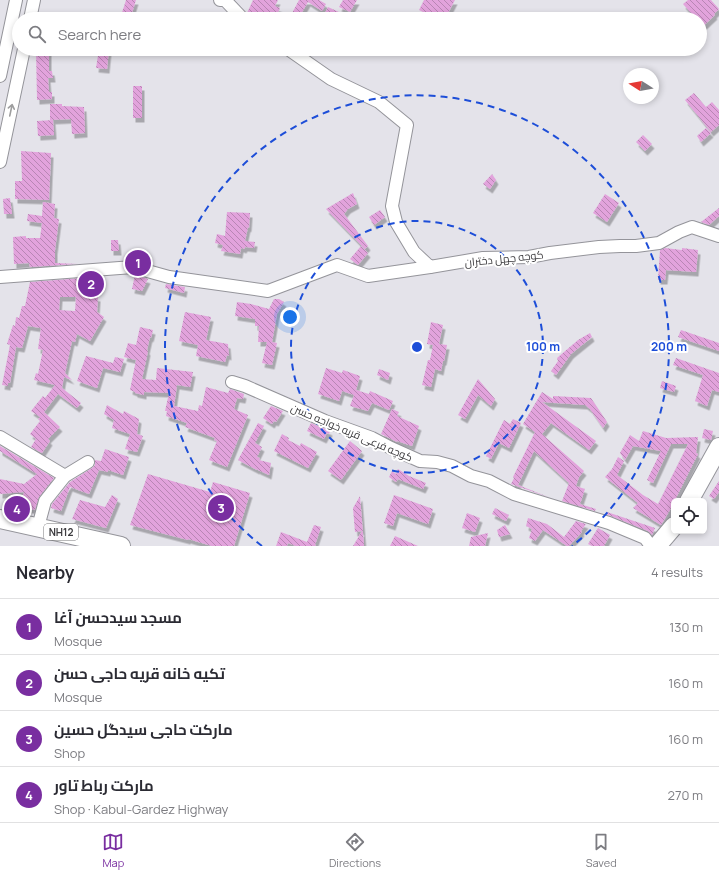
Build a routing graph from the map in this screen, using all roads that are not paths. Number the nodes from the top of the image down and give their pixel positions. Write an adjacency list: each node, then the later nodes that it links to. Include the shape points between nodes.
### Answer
1 (16, 0): 4 (street)
2 (34, 0): 5 (street)
3 (220, 0): 6 (street, via 225,0)
4 (13, 12)
5 (31, 12)
6 (236, 12)
7 (12, 19): 10 (street)
8 (23, 56): 11 (street, one-way to 8)
9 (298, 56): 13 (street, via 331,79 379,102 407,126 392,206 396,222 414,252)
10 (0, 76)
11 (0, 162)
12 (719, 236): 13 (street, کوچه چهل دختران, via 692,227 659,243 592,248 529,257 483,258)
13 (430, 267): 14 (street, کوچه چهل دختران, via 368,276 337,265 268,290 169,277 133,266)
14 (0, 277)
15 (232, 382): 27 (street, کوچه فرعی قریه خواجه حسن, via 372,438 420,461 452,466 514,494 609,523 645,538)
16 (0, 437): 19 (street)
17 (719, 448): 20 (highway)
18 (88, 462): 19 (street)
19 (65, 476): 22 (street, via 44,501)
20 (691, 498)
21 (0, 519): 22 (highway, NH12)
22 (38, 527): 26 (highway, NH12)
23 (0, 530): 25 (highway, NH12)
24 (671, 530): 28 (highway)
25 (71, 546)
26 (121, 546)
27 (651, 546)
28 (657, 546)

